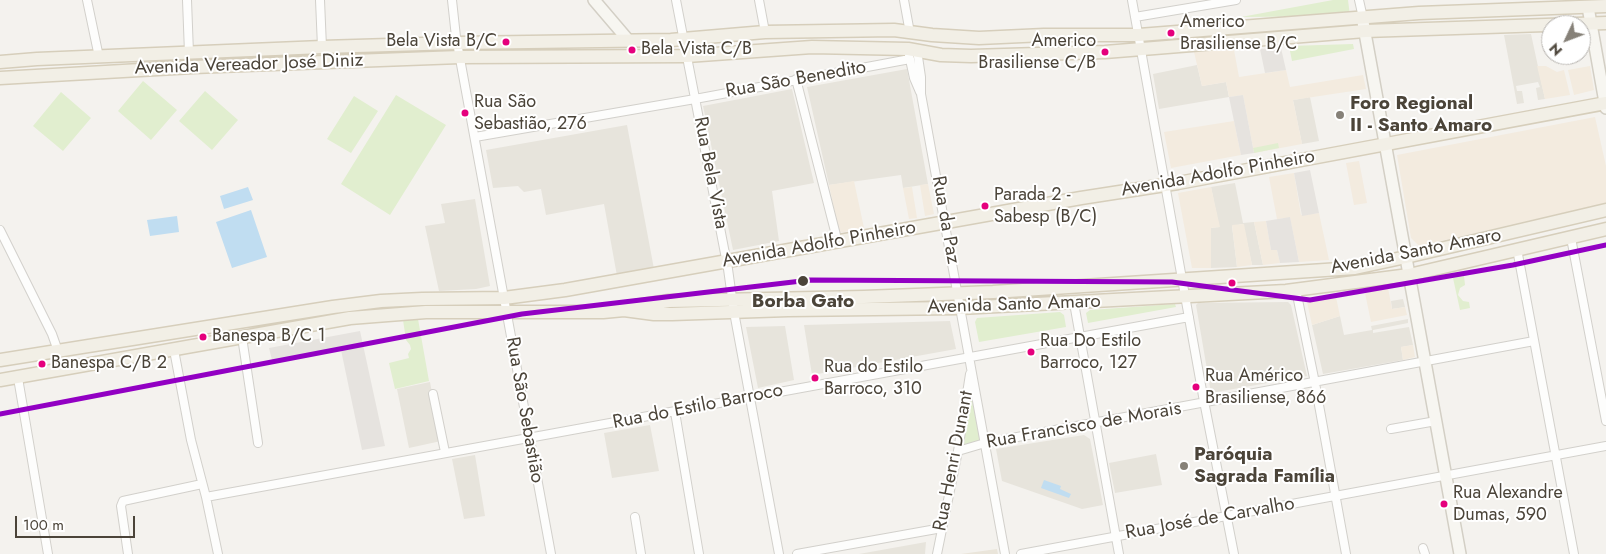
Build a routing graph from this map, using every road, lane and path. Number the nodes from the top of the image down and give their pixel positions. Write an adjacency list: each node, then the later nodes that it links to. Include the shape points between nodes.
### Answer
1 (87, 0): 30 (street)
2 (187, 0): 29 (street)
3 (320, 0): 26 (street)
4 (452, 0): 25 (street, Rua São Sebastião)
5 (594, 0): 24 (street)
6 (676, 0): 23 (street, Rua Bela Vista)
7 (759, 0): 20 (street)
8 (904, 0): 21 (street)
9 (1132, 0): 14 (street)
10 (1236, 0): 14 (street)
11 (1359, 0): 15 (street)
12 (1588, 4): 13 (main road, Avenida Vereador José Diniz); 15 (main road, Avenida Vereador José Diniz)
13 (1606, 6)
14 (1135, 17): 22 (street)
15 (1362, 18): 19 (street); 22 (main road, Avenida Vereador José Diniz)
16 (1606, 23): 17 (main road, Avenida Vereador José Diniz)
17 (1591, 24): 38 (street)
18 (1541, 26): 19 (main road, Avenida Vereador José Diniz)
19 (1365, 31): 27 (main road, Avenida Vereador José Diniz); 40 (street)
20 (765, 32): 21 (main road, Avenida Vereador José Diniz, via 894,30); 23 (main road, Avenida Vereador José Diniz)
21 (910, 33): 22 (main road, Avenida Vereador José Diniz, via 979,38)
22 (1138, 35): 27 (street)
23 (684, 40): 24 (main road, Avenida Vereador José Diniz); 31 (street, Rua Bela Vista)
24 (629, 41): 25 (main road, Avenida Vereador José Diniz)
25 (457, 43): 26 (main road, Avenida Vereador José Diniz); 32 (street, Rua São Sebastião)
26 (322, 47): 29 (main road, Avenida Vereador José Diniz)
27 (1141, 50): 28 (main road, Avenida Vereador José Diniz, via 971,56); 41 (street)
28 (912, 52): 31 (main road, Avenida Vereador José Diniz, via 812,47); 35 (street, Rua São Benedito); 36 (street, Rua da Paz, via 914,78); 36 (street, Rua da Paz, via 921,77)
29 (189, 53): 30 (main road, Avenida Vereador José Diniz)
30 (99, 56): 33 (main road, Avenida Vereador José Diniz)
31 (687, 56): 32 (main road, Avenida Vereador José Diniz); 37 (street, Rua Bela Vista)
32 (460, 57): 34 (main road, Avenida Vereador José Diniz, via 194,66); 39 (street, Rua São Sebastião)
33 (0, 62)
34 (0, 78)
35 (796, 79): 37 (street, Rua São Benedito); 47 (street)
36 (921, 94): 43 (street, Rua da Paz)
37 (695, 99): 39 (street, Rua São Benedito); 50 (street, Rua Bela Vista)
38 (1606, 105): 40 (main road, Avenida Adolfo Pinheiro)
39 (475, 137): 57 (street, Rua São Sebastião)
40 (1386, 144): 41 (main road, Avenida Adolfo Pinheiro); 49 (street)
41 (1166, 185): 43 (main road, Avenida Adolfo Pinheiro); 52 (street)
42 (1606, 210): 49 (main road, Avenida Santo Amaro)
43 (945, 222): 47 (main road, Avenida Adolfo Pinheiro); 55 (street, Rua da Paz)
44 (1606, 229): 46 (main road, Avenida Santo Amaro)
45 (0, 230): 67 (street)
46 (1571, 238): 48 (main road, Avenida Santo Amaro); 80 (street)
47 (838, 242): 50 (main road, Avenida Adolfo Pinheiro)
48 (1517, 249): 51 (main road, Avenida Santo Amaro); 65 (street)
49 (1406, 257): 51 (street); 52 (main road, Avenida Santo Amaro, via 1355,268)
50 (726, 261): 57 (main road, Avenida Adolfo Pinheiro); 59 (street, Rua Bela Vista)
51 (1409, 275): 54 (main road, Avenida Santo Amaro); 70 (street)
52 (1183, 280): 53 (main road, Avenida Santo Amaro); 56 (street)
53 (1071, 287): 55 (main road, Avenida Santo Amaro); 58 (main road)
54 (1296, 290): 56 (main road, Avenida Santo Amaro); 74 (street)
55 (958, 293): 59 (main road, Avenida Santo Amaro); 60 (street, Rua da Paz)
56 (1186, 297): 58 (main road, Avenida Santo Amaro); 62 (street)
57 (504, 298): 61 (street, Rua São Sebastião); 67 (main road, via 422,298 374,302)
58 (1074, 303): 60 (main road, Avenida Santo Amaro); 64 (street)
59 (733, 306): 60 (main road, Avenida Santo Amaro, via 788,310); 61 (main road, Avenida Santo Amaro, via 654,314 624,310); 76 (street, Rua Bela Vista)
60 (960, 308): 68 (street, Rua da Paz)
61 (507, 312): 63 (main road, Avenida Santo Amaro, via 426,312 350,318); 83 (street, Rua São Sebastião)
62 (1189, 317): 64 (street, Rua do Estilo Barroco); 77 (street)
63 (242, 337): 66 (main road, Avenida Santo Amaro); 85 (street)
64 (1079, 338): 68 (street, Rua do Estilo Barroco); 81 (street)
65 (1534, 341): 70 (street, Rua Francisco de Morais); 89 (street)
66 (174, 350): 72 (main road, Avenida Santo Amaro); 91 (street)
67 (58, 351): 69 (main road)
68 (969, 356): 71 (street, Rua da Paz); 76 (street, Rua do Estilo Barroco)
69 (0, 360)
70 (1425, 362): 74 (street, Rua Francisco de Morais); 79 (street)
71 (971, 368): 84 (street, Rua da Paz); 87 (street, Rua Henri Dunant)
72 (18, 378): 73 (main road, Avenida Santo Amaro); 98 (street)
73 (0, 380)
74 (1315, 383): 77 (street, Rua Francisco de Morais); 92 (street)
75 (433, 394): 88 (street)
76 (750, 397): 78 (street, Rua do Estilo Barroco); 104 (street, Rua Bela Vista)
77 (1205, 404): 81 (street, Rua Francisco de Morais); 95 (street)
78 (675, 412): 83 (street, Rua do Estilo Barroco); 103 (street)
79 (1436, 421): 82 (street); 90 (street)
80 (1606, 421)
81 (1094, 424): 84 (street, Rua Francisco de Morais); 97 (street)
82 (1391, 429)
83 (529, 437): 88 (street, Rua do Estilo Barroco); 101 (street, Rua São Sebastião)
84 (985, 443): 87 (street, Rua Francisco de Morais); 107 (street, Rua da Paz)
85 (258, 444)
86 (1606, 446): 89 (street, Rua José de Carvalho)
87 (958, 451): 96 (street, Rua Henri Dunant)
88 (445, 452): 93 (street, Rua do Estilo Barroco)
89 (1556, 455): 90 (street, Rua José de Carvalho); 113 (street)
90 (1446, 476): 92 (street, Rua José de Carvalho); 112 (street)
91 (202, 484): 93 (street); 99 (street, via 123,501)
92 (1336, 496): 95 (street, Rua José de Carvalho); 111 (street)
93 (206, 497): 100 (street)
94 (635, 517): 102 (street)
95 (1227, 517): 97 (street, Rua José de Carvalho); 110 (street)
96 (942, 528): 105 (street); 106 (street, Rua Henri Dunant)
97 (1116, 536): 108 (street, Rua José de Carvalho); 109 (street)
98 (48, 554)
99 (128, 554)
100 (218, 554)
101 (551, 554)
102 (641, 554)
103 (699, 554)
104 (779, 554)
105 (798, 554)
106 (937, 554)
107 (1005, 554)
108 (1021, 554)
109 (1119, 554)
110 (1234, 554)
111 (1346, 554)
112 (1460, 554)
113 (1574, 554)

